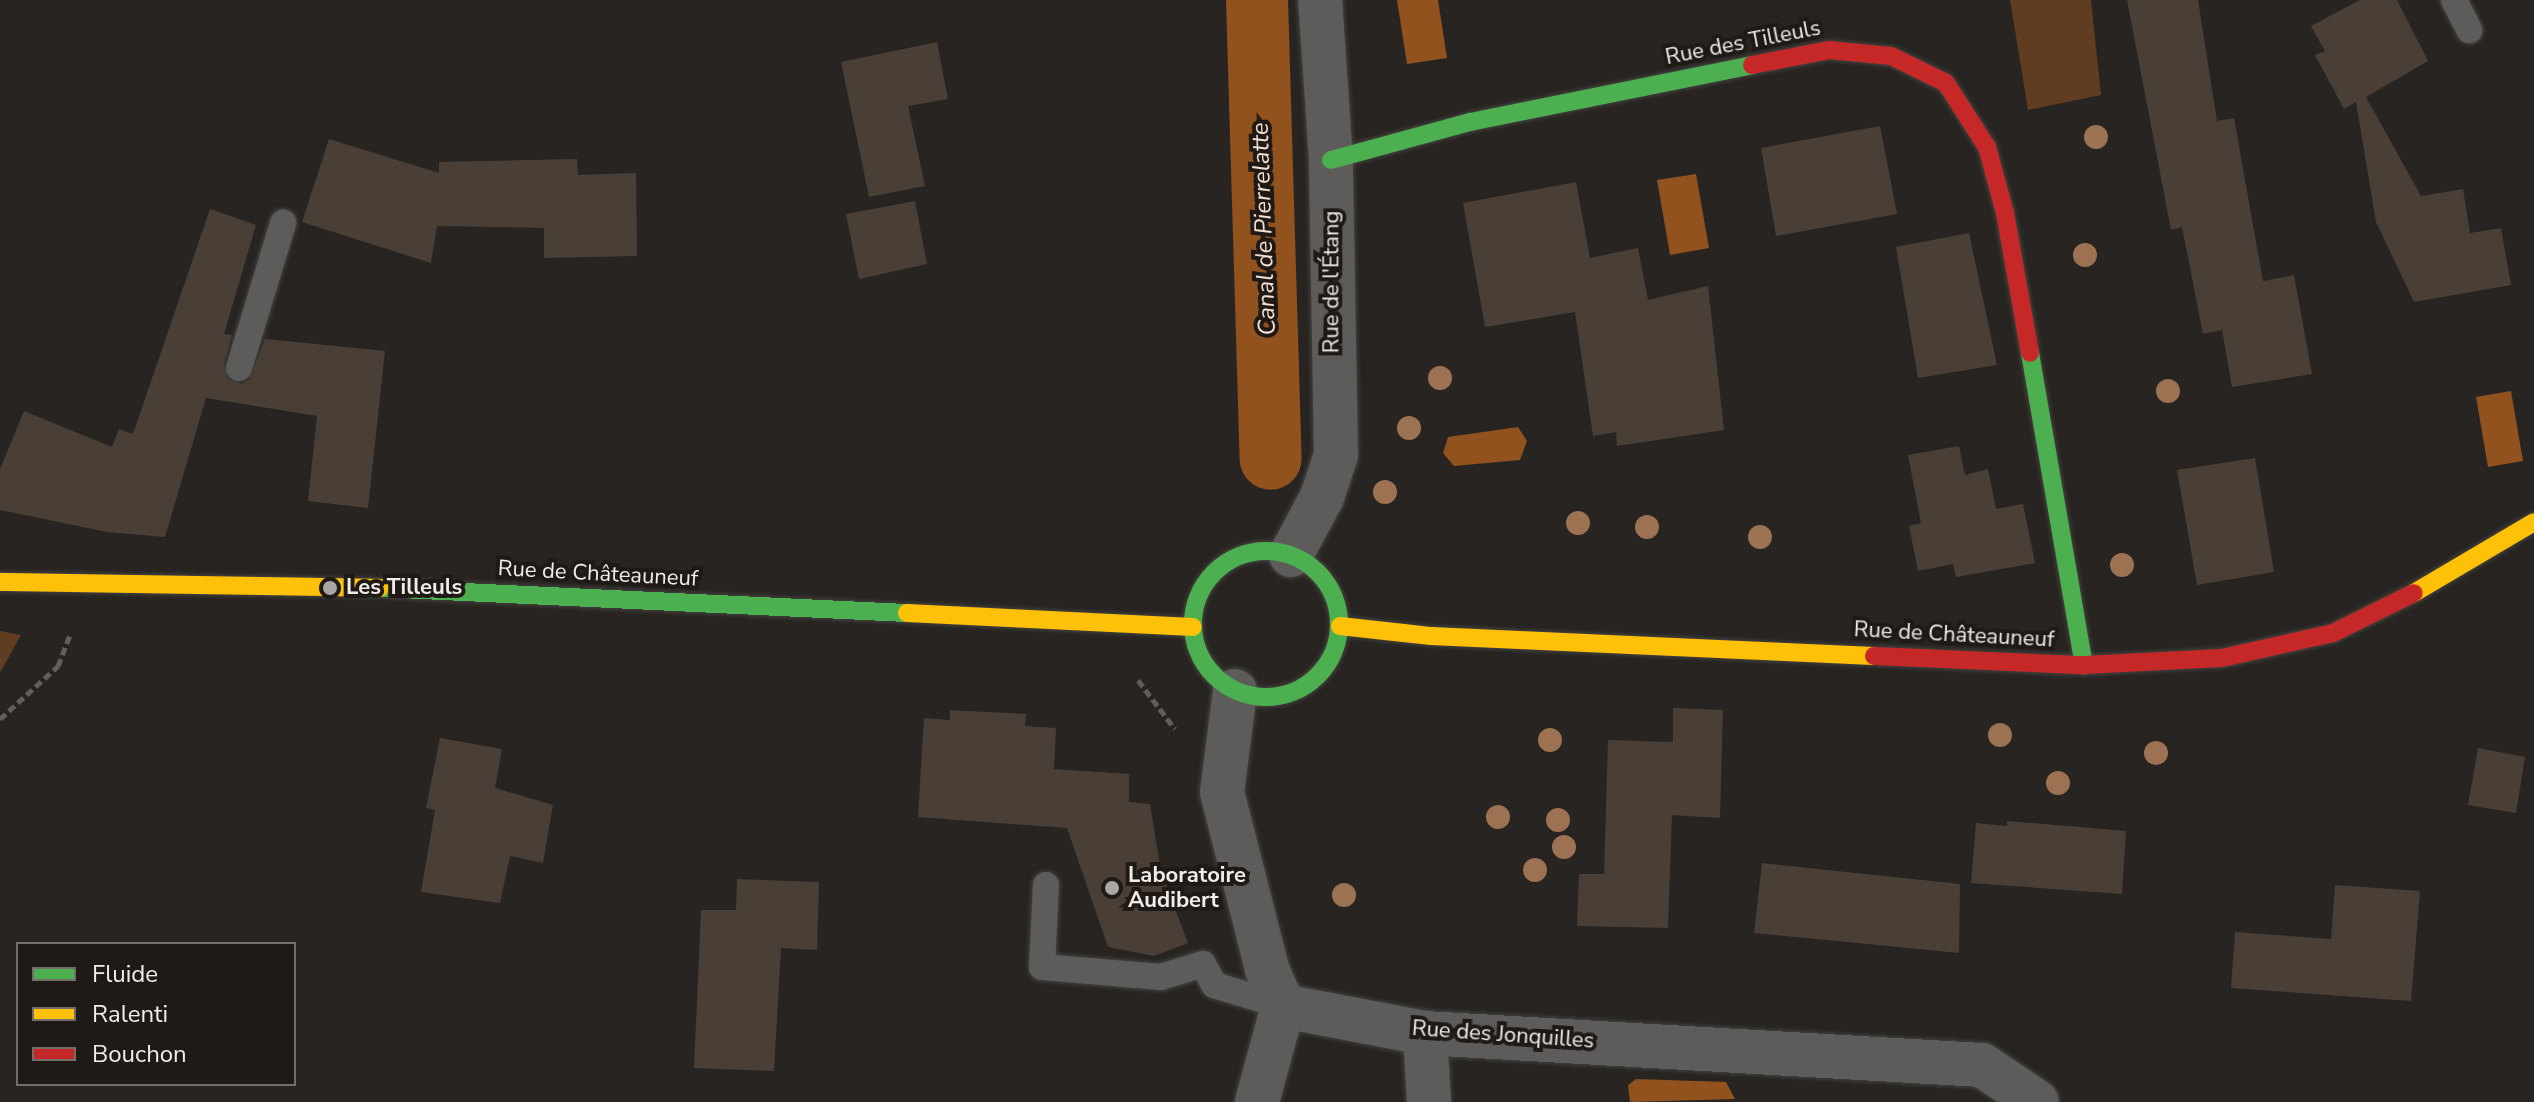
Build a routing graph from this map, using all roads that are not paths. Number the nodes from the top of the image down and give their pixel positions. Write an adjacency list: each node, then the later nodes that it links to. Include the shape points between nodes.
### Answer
1 (1320, 0): 4 (street, Rue de l'Étang)
2 (2454, 0): 3 (lane)
3 (2469, 30)
4 (1331, 160): 8 (street, Rue de l'Étang, via 1336,455 1322,497); 12 (main road, Rue des Tilleuls, via 1470,122 1829,50 1891,56 1936,76 1964,107 1987,147 2005,213)
5 (283, 223): 6 (lane)
6 (239, 368)
7 (2534, 522): 12 (main road, Rue de Châteauneuf, via 2429,586 2333,633 2222,658)
8 (1291, 555): 10 (main road, via 1327,582); 11 (main road, via 1256,552 1223,565 1196,604)
9 (0, 582): 11 (main road, Rue de Châteauneuf, via 411,588)
10 (1340, 626): 12 (main road, Rue de Châteauneuf, via 1431,636); 13 (main road, via 1333,655 1316,678 1292,694 1263,698)
11 (1193, 627): 13 (main road, via 1198,653 1213,675)
12 (2084, 665)
13 (1235, 691): 15 (street, via 1222,792 1258,940)
14 (1046, 885): 15 (lane, via 1042,967 1161,977 1203,964 1214,985)
15 (1283, 1006): 16 (street, Rue des Jonquilles); 17 (street)
16 (1425, 1033): 18 (street); 19 (street, Rue des Jonquilles, via 1982,1065)
17 (1257, 1102)
18 (1429, 1102)
19 (2037, 1102)

